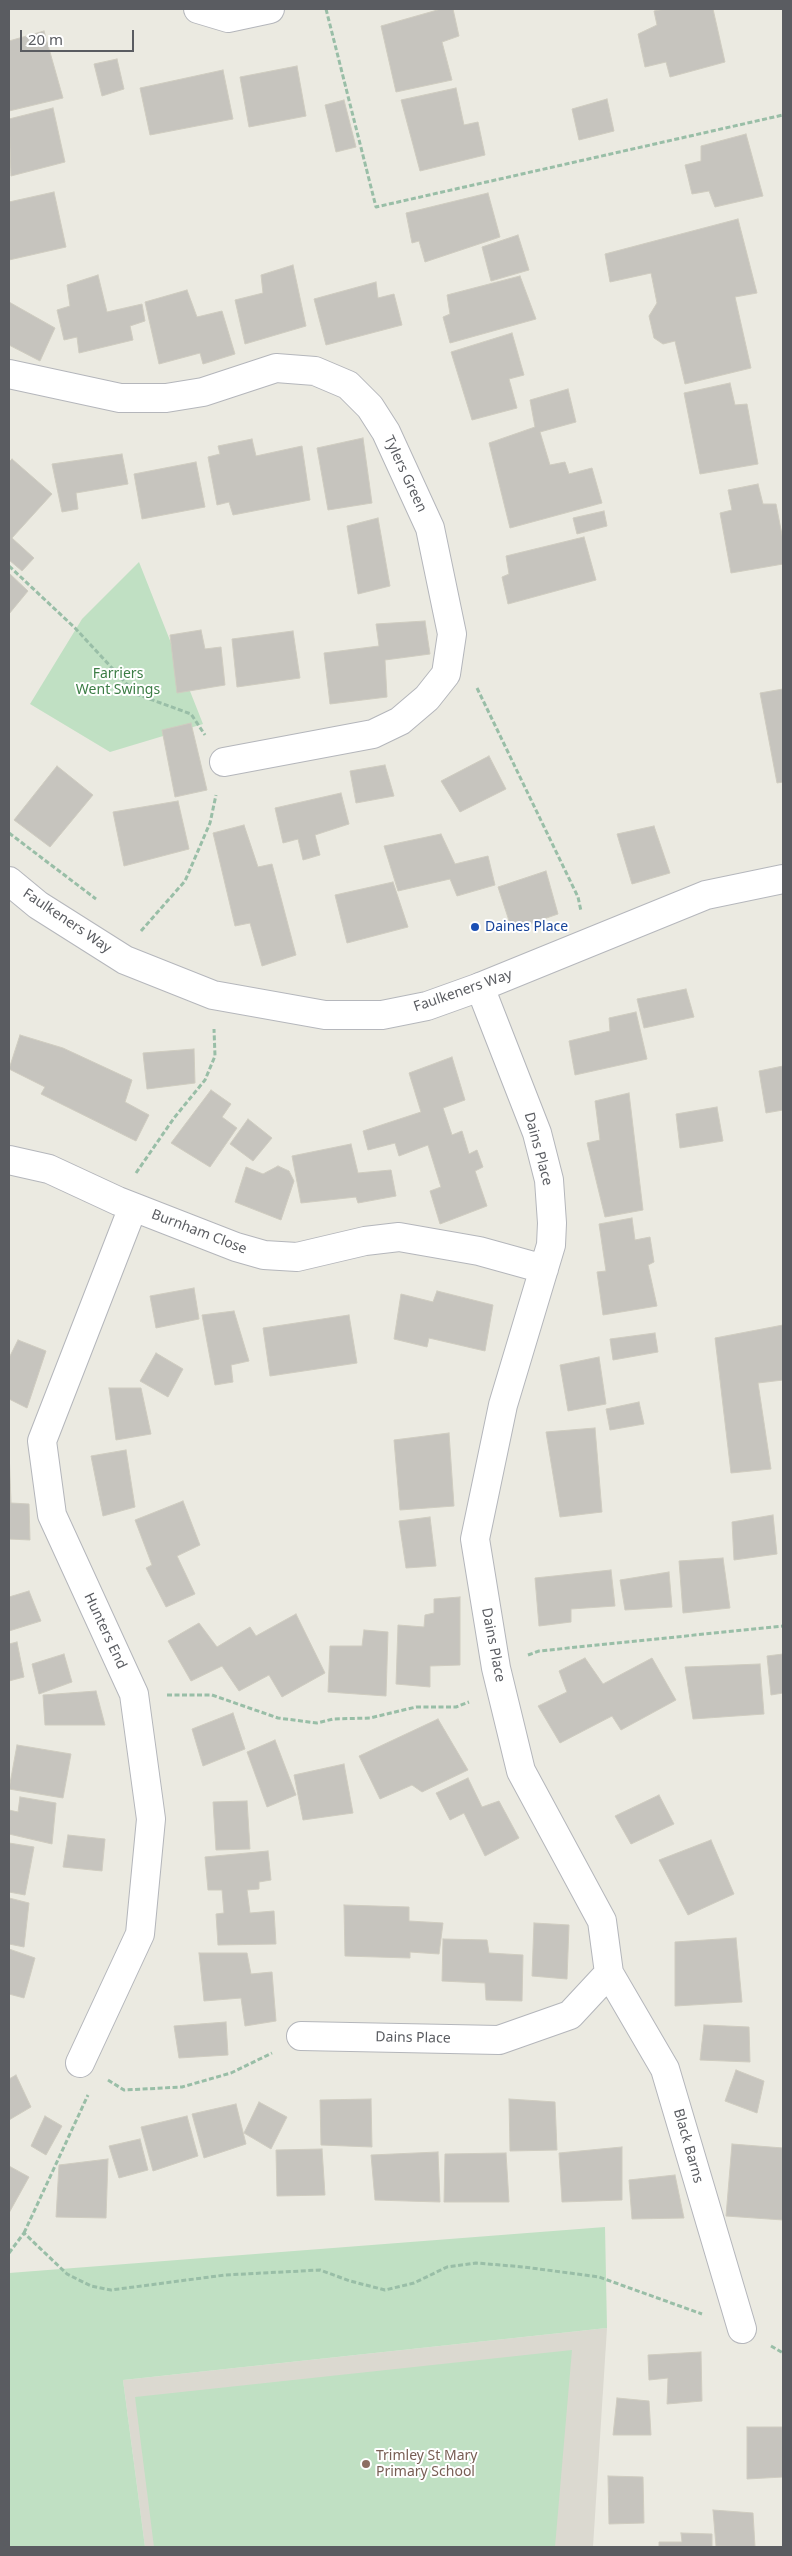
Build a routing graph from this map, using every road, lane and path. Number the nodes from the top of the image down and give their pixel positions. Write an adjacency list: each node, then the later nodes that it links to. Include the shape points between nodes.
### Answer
1 (198, 9): 2 (street, via 228,18)
2 (270, 9)
3 (326, 9): 4 (path, via 376,207)
4 (783, 115)
5 (9, 374): 7 (street, Tylers Green, via 120,398 166,398 202,392 276,368 315,372 348,385 370,406 386,432 430,528 452,634)
6 (9, 566): 8 (path, via 75,628 136,694 191,714)
7 (446, 674): 8 (street, Tylers Green, via 427,698 400,721 373,734); 13 (path, via 472,678 578,897)
8 (224, 762): 14 (path, via 210,823 185,881 136,936)
9 (9, 832): 12 (path)
10 (783, 879): 13 (street, Faulkeners Way, via 706,896)
11 (9, 881): 14 (street, Faulkeners Way, via 38,905)
12 (100, 902)
13 (586, 945): 15 (street, Faulkeners Way)
14 (125, 960): 16 (street, Faulkeners Way)
15 (480, 987): 16 (street, Faulkeners Way, via 427,1006 382,1014 325,1015); 19 (street, Dains Place, via 537,1133 549,1180 551,1245)
16 (213, 995): 18 (path, via 214,1056 205,1080 174,1118)
17 (9, 1160): 18 (street, Burnham Close, via 49,1168)
18 (126, 1204): 19 (street, Burnham Close, via 264,1255 297,1257 398,1237 479,1251); 22 (street, Hunters End, via 42,1441 52,1515)
19 (544, 1269): 21 (street, Dains Place, via 503,1405 474,1539)
20 (783, 1626): 21 (path, via 539,1651)
21 (496, 1668): 22 (path, via 471,1701 456,1707 416,1707 370,1718 317,1723 278,1718 212,1695); 23 (street, Dains Place, via 521,1771 602,1921)
22 (134, 1694): 25 (street, Hunters End, via 151,1819 140,1934)
23 (609, 1973): 24 (street, Dains Place, via 570,2015 499,2040); 28 (street, Black Barns, via 666,2069)
24 (301, 2036): 25 (path, via 231,2073 182,2087 124,2090)
25 (80, 2062): 26 (path, via 88,2094)
26 (24, 2233): 27 (path); 28 (path, via 67,2274 92,2286 111,2290 225,2275 320,2270 385,2290 414,2283 447,2268 476,2263 599,2277)
27 (9, 2253)
28 (742, 2329)

